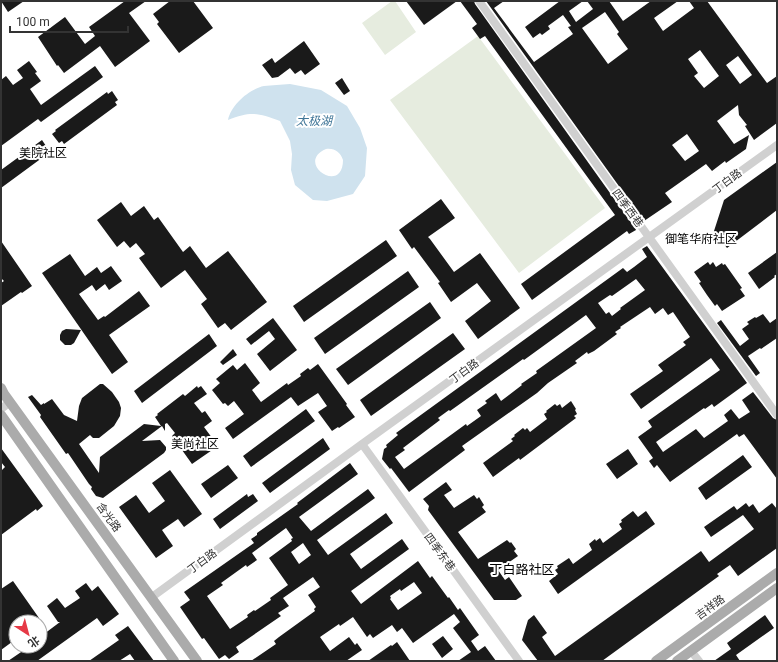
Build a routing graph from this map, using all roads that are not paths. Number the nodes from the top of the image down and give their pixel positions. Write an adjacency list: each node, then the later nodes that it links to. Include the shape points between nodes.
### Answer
1 (479, 1): 3 (street, 四季西巷)
2 (777, 145): 3 (street, 丁白路)
3 (650, 237): 7 (street, 四季西巷); 8 (street, 丁白路)
4 (4, 395): 5 (street); 11 (main road, 含光路)
5 (1, 409)
6 (1, 415): 13 (main road)
7 (777, 415)
8 (362, 444): 11 (street, 丁白路); 15 (street, 四季东巷)
9 (777, 573): 16 (main road, 吉祥路)
10 (777, 588): 12 (main road)
11 (152, 597): 14 (main road, 含光路)
12 (691, 651): 17 (main road); 18 (street)
13 (174, 661)
14 (197, 661)
15 (519, 661)
16 (656, 661)
17 (677, 661)
18 (699, 661)

